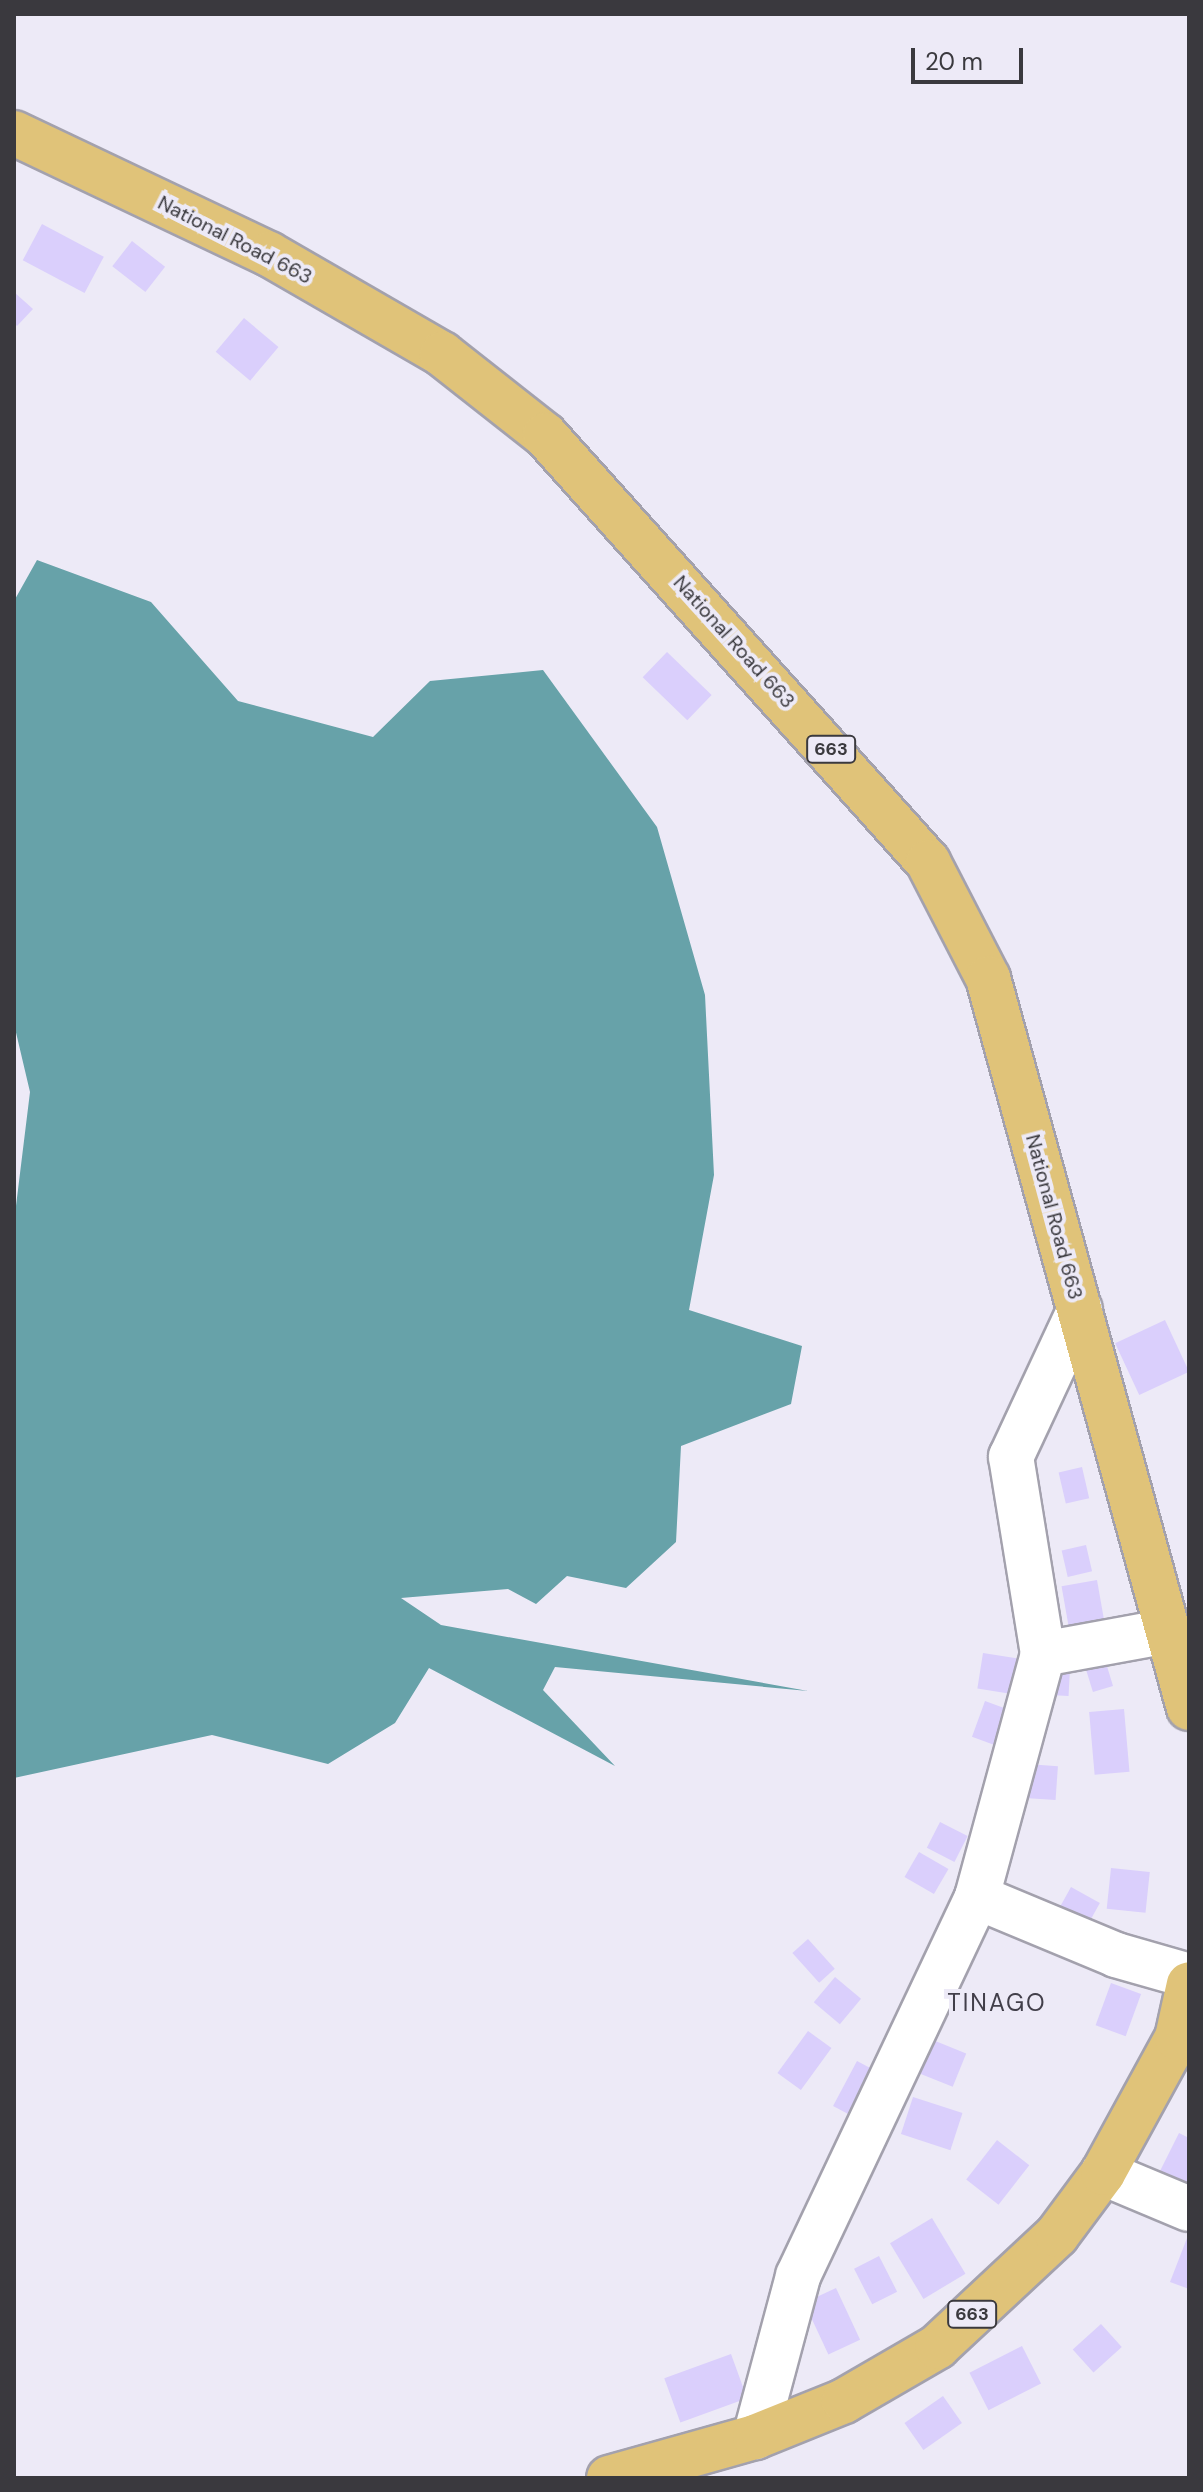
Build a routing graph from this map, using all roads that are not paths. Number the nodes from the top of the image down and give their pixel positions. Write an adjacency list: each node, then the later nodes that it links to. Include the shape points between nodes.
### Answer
1 (14, 133): 2 (main road, National Road 663 / 663, via 269,254 442,354 545,435 856,776 928,862 988,978)
2 (1080, 1309): 3 (main road, National Road 663 / 663); 4 (street, via 1011,1457)
3 (1168, 1631): 4 (street); 5 (main road, National Road 663 / 663)
4 (1043, 1654): 6 (street)
5 (1189, 1708)
6 (977, 1897): 7 (street, via 1116,1955); 11 (street, via 798,2276)
7 (1189, 1976)
8 (1189, 1984): 9 (main road, 663, via 1177,2038)
9 (1103, 2173): 10 (street); 11 (main road, 663, via 1057,2235 937,2347 844,2401)
10 (1189, 2209)
11 (755, 2437): 12 (main road, 663)
12 (609, 2478)

